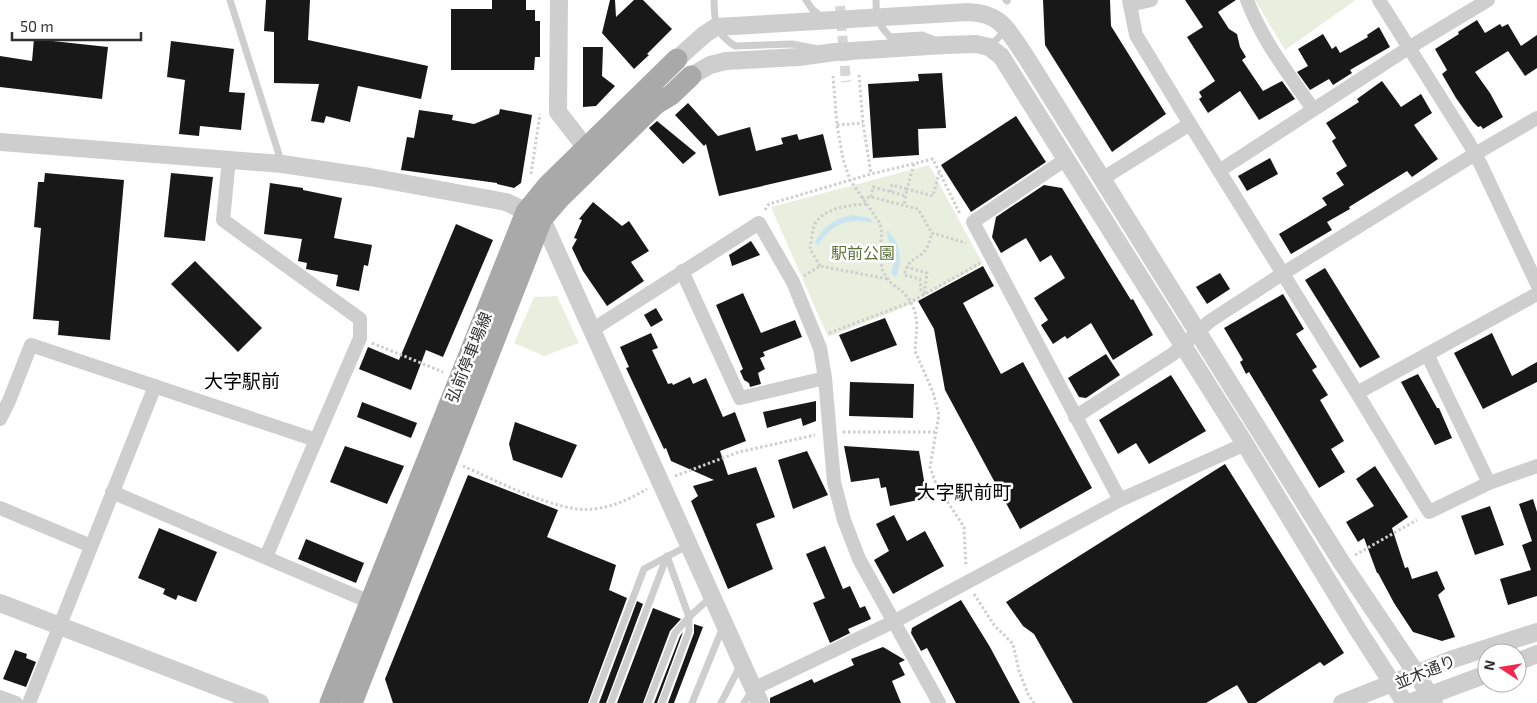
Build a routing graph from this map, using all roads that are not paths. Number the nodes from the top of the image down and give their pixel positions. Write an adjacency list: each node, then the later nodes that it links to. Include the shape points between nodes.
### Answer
1 (230, 0): 28 (lane)
2 (559, 0): 24 (street, via 558,112)
3 (714, 0): 12 (lane)
4 (806, 0): 11 (lane)
5 (1151, 0): 9 (street)
6 (1247, 0): 20 (street, via 1279,62)
7 (1379, 0): 16 (street)
8 (1488, 0): 16 (street)
9 (1129, 3): 22 (street, via 1136,34)
10 (876, 9): 11 (street); 13 (street, via 986,13); 14 (lane, via 882,28 890,37 922,34)
11 (826, 21): 12 (street)
12 (716, 27): 17 (lane, via 735,46 792,44); 18 (street)
13 (1007, 29): 15 (lane); 30 (street)
14 (945, 44): 15 (street); 17 (street)
15 (989, 47): 27 (street, via 1001,56)
16 (1410, 47): 20 (street); 25 (street)
17 (835, 52): 19 (street, via 726,61 710,65)
18 (677, 59): 24 (main road, 弘前停車場線)
19 (691, 76): 31 (main road, 弘前停車場線, via 656,104 560,198)
20 (1313, 109): 29 (street)
21 (1537, 118): 25 (street)
22 (1190, 124): 29 (street); 30 (street)
23 (0, 142): 26 (street)
24 (586, 148): 31 (main road, 弘前停車場線, via 548,186)
25 (1475, 154): 33 (street); 34 (street)
26 (229, 159): 28 (street); 45 (street, via 223,220 360,319 360,338)
27 (1066, 160): 38 (street); 43 (street, via 973,222)
28 (282, 164): 31 (street, via 506,202)
29 (1219, 171): 33 (street)
30 (1102, 179): 37 (street)
31 (534, 215): 36 (street); 57 (main road, 弘前停車場線); 75 (main road, 弘前停車場線)
32 (682, 271): 36 (street); 40 (street, via 740,398); 40 (street, via 759,223 793,282 820,348)
33 (1282, 274): 37 (street); 42 (street)
34 (1537, 284)
35 (1537, 294): 39 (street)
36 (592, 330): 52 (street)
37 (1198, 332): 38 (street); 65 (street, via 1340,560)
38 (1183, 346): 43 (street); 46 (street)
39 (1427, 354): 42 (street); 48 (street)
40 (825, 378): 60 (street, via 834,482 844,520 859,559)
41 (155, 386): 44 (street, via 31,345); 45 (street); 49 (street)
42 (1357, 392): 48 (street, via 1429,512)
43 (1075, 417): 50 (street)
44 (0, 419)
45 (316, 440): 55 (street)
46 (1245, 444): 50 (street); 67 (street)
47 (1537, 466): 48 (street)
48 (1489, 483)
49 (112, 492): 53 (street); 55 (street)
50 (1120, 500): 60 (street)
51 (0, 508): 53 (street)
52 (689, 545): 54 (lane); 56 (street)
53 (91, 546): 62 (street)
54 (667, 556): 59 (lane); 76 (lane, via 644,568); 77 (lane)
55 (266, 557): 57 (street)
56 (712, 596): 59 (lane); 61 (street)
57 (370, 602): 74 (main road, 弘前停車場線)
58 (0, 603): 62 (street)
59 (689, 616): 78 (lane, via 675,633); 79 (lane, via 689,631)
60 (895, 621): 69 (street); 82 (street)
61 (724, 624): 64 (street); 80 (lane)
62 (59, 626): 72 (street); 73 (street)
63 (1537, 632): 65 (street, 並木通り)
64 (742, 663): 69 (street); 81 (lane)
65 (1416, 673): 67 (street, 並木通り); 70 (street)
66 (1477, 679): 70 (street, 並木通り)
67 (1392, 684): 83 (street, 並木通り); 84 (street)
68 (0, 697): 71 (street)
69 (753, 698)
70 (1432, 699): 85 (street, 並木通り)
71 (16, 703)
72 (28, 703)
73 (260, 703)
74 (330, 703)
75 (352, 703)
76 (593, 703)
77 (611, 703)
78 (648, 703)
79 (662, 703)
80 (692, 703)
81 (720, 703)
82 (939, 703)
83 (1342, 703)
84 (1405, 703)
85 (1409, 703)

